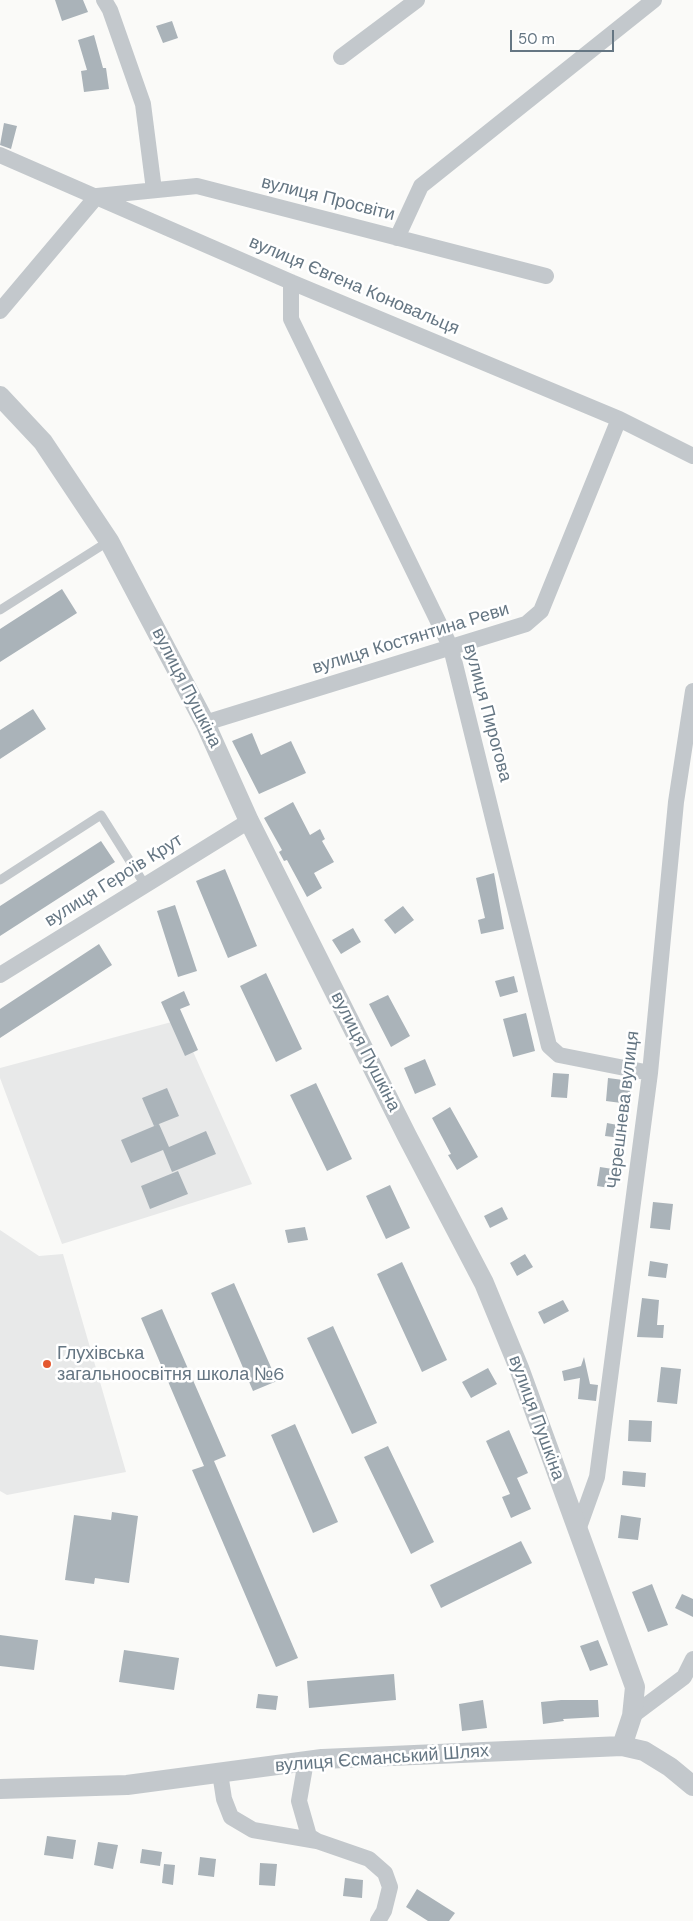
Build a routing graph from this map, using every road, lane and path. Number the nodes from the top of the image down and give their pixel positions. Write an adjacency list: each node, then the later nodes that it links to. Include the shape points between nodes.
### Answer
1 (104, 0): 6 (street, via 143,104)
2 (417, 0): 4 (street)
3 (654, 0): 8 (street, via 421,186)
4 (342, 57)
5 (0, 155): 7 (street, вулиця Євгена Коновальця)
6 (154, 190): 7 (street, вулиця Просвіти); 8 (street, вулиця Просвіти, via 197,186)
7 (97, 196): 10 (street, вулиця Євгена Коновальця); 11 (street)
8 (397, 238): 9 (street, вулиця Просвіти)
9 (546, 276)
10 (290, 282): 13 (street, вулиця Євгена Коновальця); 17 (street, вулиця Пирогова, via 291,319)
11 (0, 311)
12 (0, 396): 15 (street, вулиця Пушкіна, via 43,442)
13 (619, 419): 14 (street, вулиця Євгена Коновальця); 17 (street, вулиця Костянтина Реви, via 541,611 526,624)
14 (693, 456)
15 (109, 541): 16 (lane); 19 (street, вулиця Пушкіна)
16 (0, 610)
17 (451, 648): 19 (street, вулиця Костянтина Реви); 24 (street, вулиця Пирогова, via 549,1046 559,1055)
18 (693, 691): 24 (street, Черешнева вулиця, via 676,802)
19 (205, 723): 20 (street, вулиця Пушкіна)
20 (249, 821): 22 (street, вулиця Героїв Крут); 25 (street, вулиця Пушкіна, via 484,1282)
21 (0, 880): 22 (lane, via 101,815)
22 (145, 885): 23 (street, вулиця Героїв Крут)
23 (0, 975)
24 (650, 1072): 25 (street, Черешнева вулиця, via 597,1477)
25 (578, 1530): 27 (street, вулиця Пушкіна, via 635,1687)
26 (693, 1659): 27 (street, via 684,1677)
27 (632, 1716): 28 (street, вулиця Пушкіна)
28 (622, 1746): 29 (street, вулиця Єсманський Шлях); 31 (street, вулиця Єсманський Шлях, via 644,1751)
29 (306, 1761): 30 (street, вулиця Єсманський Шлях); 33 (street, via 299,1801 309,1836)
30 (220, 1773): 32 (street, вулиця Єсманський Шлях, via 127,1785); 33 (street, via 231,1817 253,1830)
31 (693, 1786)
32 (0, 1789)
33 (317, 1841): 34 (street, via 369,1859 385,1873 390,1887)
34 (378, 1921)

